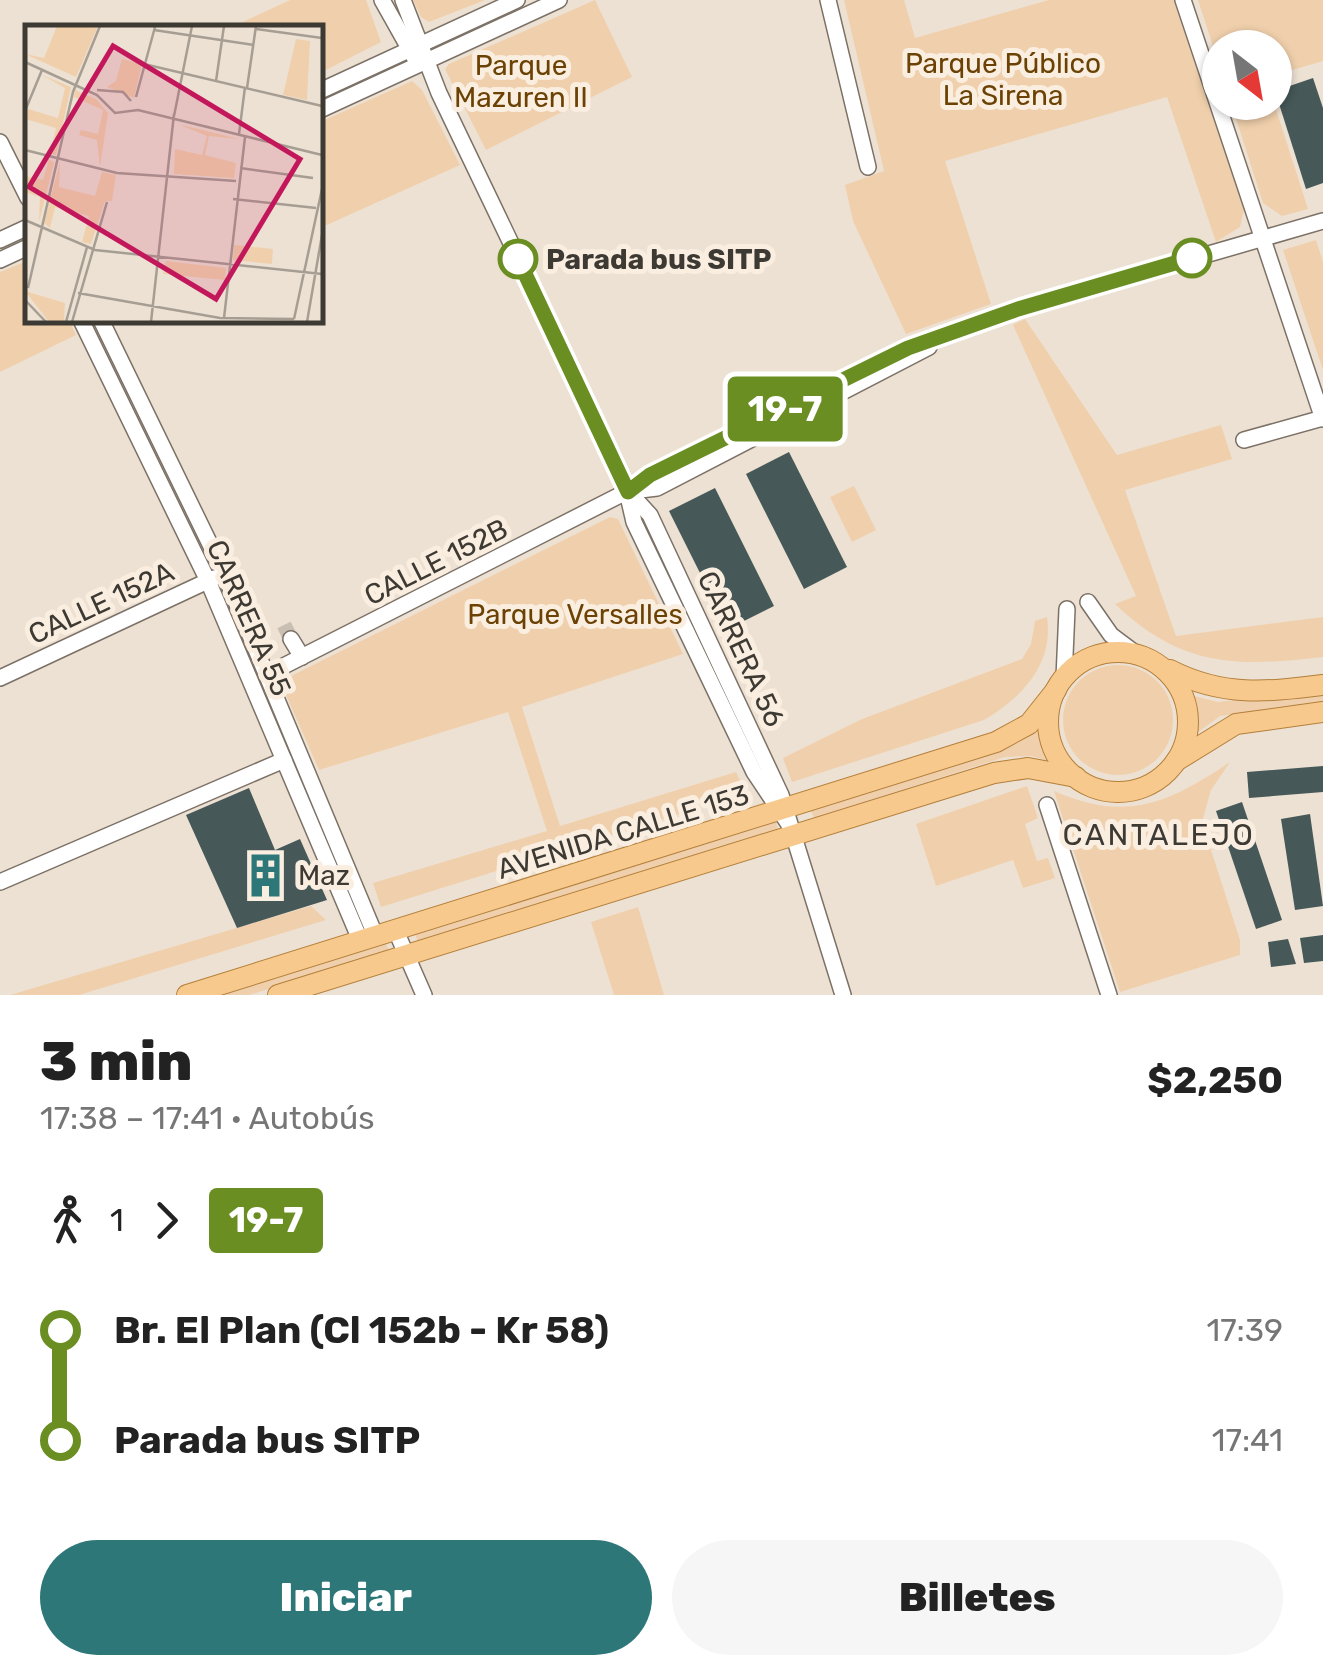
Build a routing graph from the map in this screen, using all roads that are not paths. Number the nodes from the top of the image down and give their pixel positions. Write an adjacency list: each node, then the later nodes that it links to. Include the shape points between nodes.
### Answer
1 (382, 0): 7 (street, CARRERA 56)
2 (403, 0): 7 (street, CARRERA 56)
3 (517, 0): 7 (street)
4 (559, 0): 7 (street)
5 (828, 0): 11 (street)
6 (1183, 0): 15 (street)
7 (419, 54): 8 (street); 9 (street); 25 (street, CARRERA 56)
8 (322, 89)
9 (322, 109)
10 (0, 142): 12 (street)
11 (868, 167)
12 (25, 192)
13 (1323, 221): 15 (street, CALLE 152B)
14 (25, 228): 16 (street)
15 (1263, 238): 21 (street); 25 (street, CALLE 152B, via 1018,309 939,340 657,488)
16 (0, 240)
17 (25, 248): 18 (street)
18 (0, 260)
19 (82, 322): 23 (street, CARRERA 55)
20 (103, 322): 22 (street, CARRERA 55)
21 (1323, 418): 24 (street)
22 (151, 422): 23 (street); 26 (street, CARRERA 55)
23 (134, 429): 27 (street, CARRERA 55)
24 (1244, 440)
25 (628, 492): 32 (street, CALLE 152B); 43 (street, CARRERA 56, via 650,515)
26 (224, 573): 27 (street, CALLE 152A); 34 (street, CARRERA 55)
27 (208, 580): 35 (street, CALLE 152A); 39 (street, CARRERA 55)
28 (1088, 602): 31 (street, via 1111,635)
29 (1067, 610): 36 (street)
30 (291, 639): 32 (street)
31 (1135, 653): 33 (main road); 36 (main road, via 1088,658)
32 (302, 657): 34 (street, CALLE 152B)
33 (1161, 666): 37 (main road, via 1226,692); 40 (main road, via 1180,689 1188,718)
34 (266, 675): 46 (street, CARRERA 55)
35 (0, 678)
36 (1060, 684): 41 (main road, via 1049,713 1050,738); 43 (main road, AVENIDA CALLE 153, via 1029,724 1009,737)
37 (1323, 685)
38 (1323, 712): 40 (main road, via 1236,724)
39 (284, 760): 45 (street); 46 (street, CARRERA 55)
40 (1175, 762): 41 (main road, via 1159,778 1128,790 1095,788)
41 (1076, 777): 44 (main road, AVENIDA CALLE 153, via 1016,768)
42 (1048, 804): 53 (street)
43 (783, 810): 44 (street, CARRERA 56); 47 (main road, AVENIDA CALLE 153)
44 (796, 835): 48 (main road, AVENIDA CALLE 153); 52 (street, CARRERA 56)
45 (0, 882)
46 (347, 888): 47 (street, CARRERA 55)
47 (378, 937): 48 (street, CARRERA 55); 49 (main road, AVENIDA CALLE 153)
48 (407, 955): 50 (main road, AVENIDA CALLE 153); 51 (street, CARRERA 55)
49 (187, 995)
50 (278, 995)
51 (424, 995)
52 (843, 995)
53 (1109, 995)

